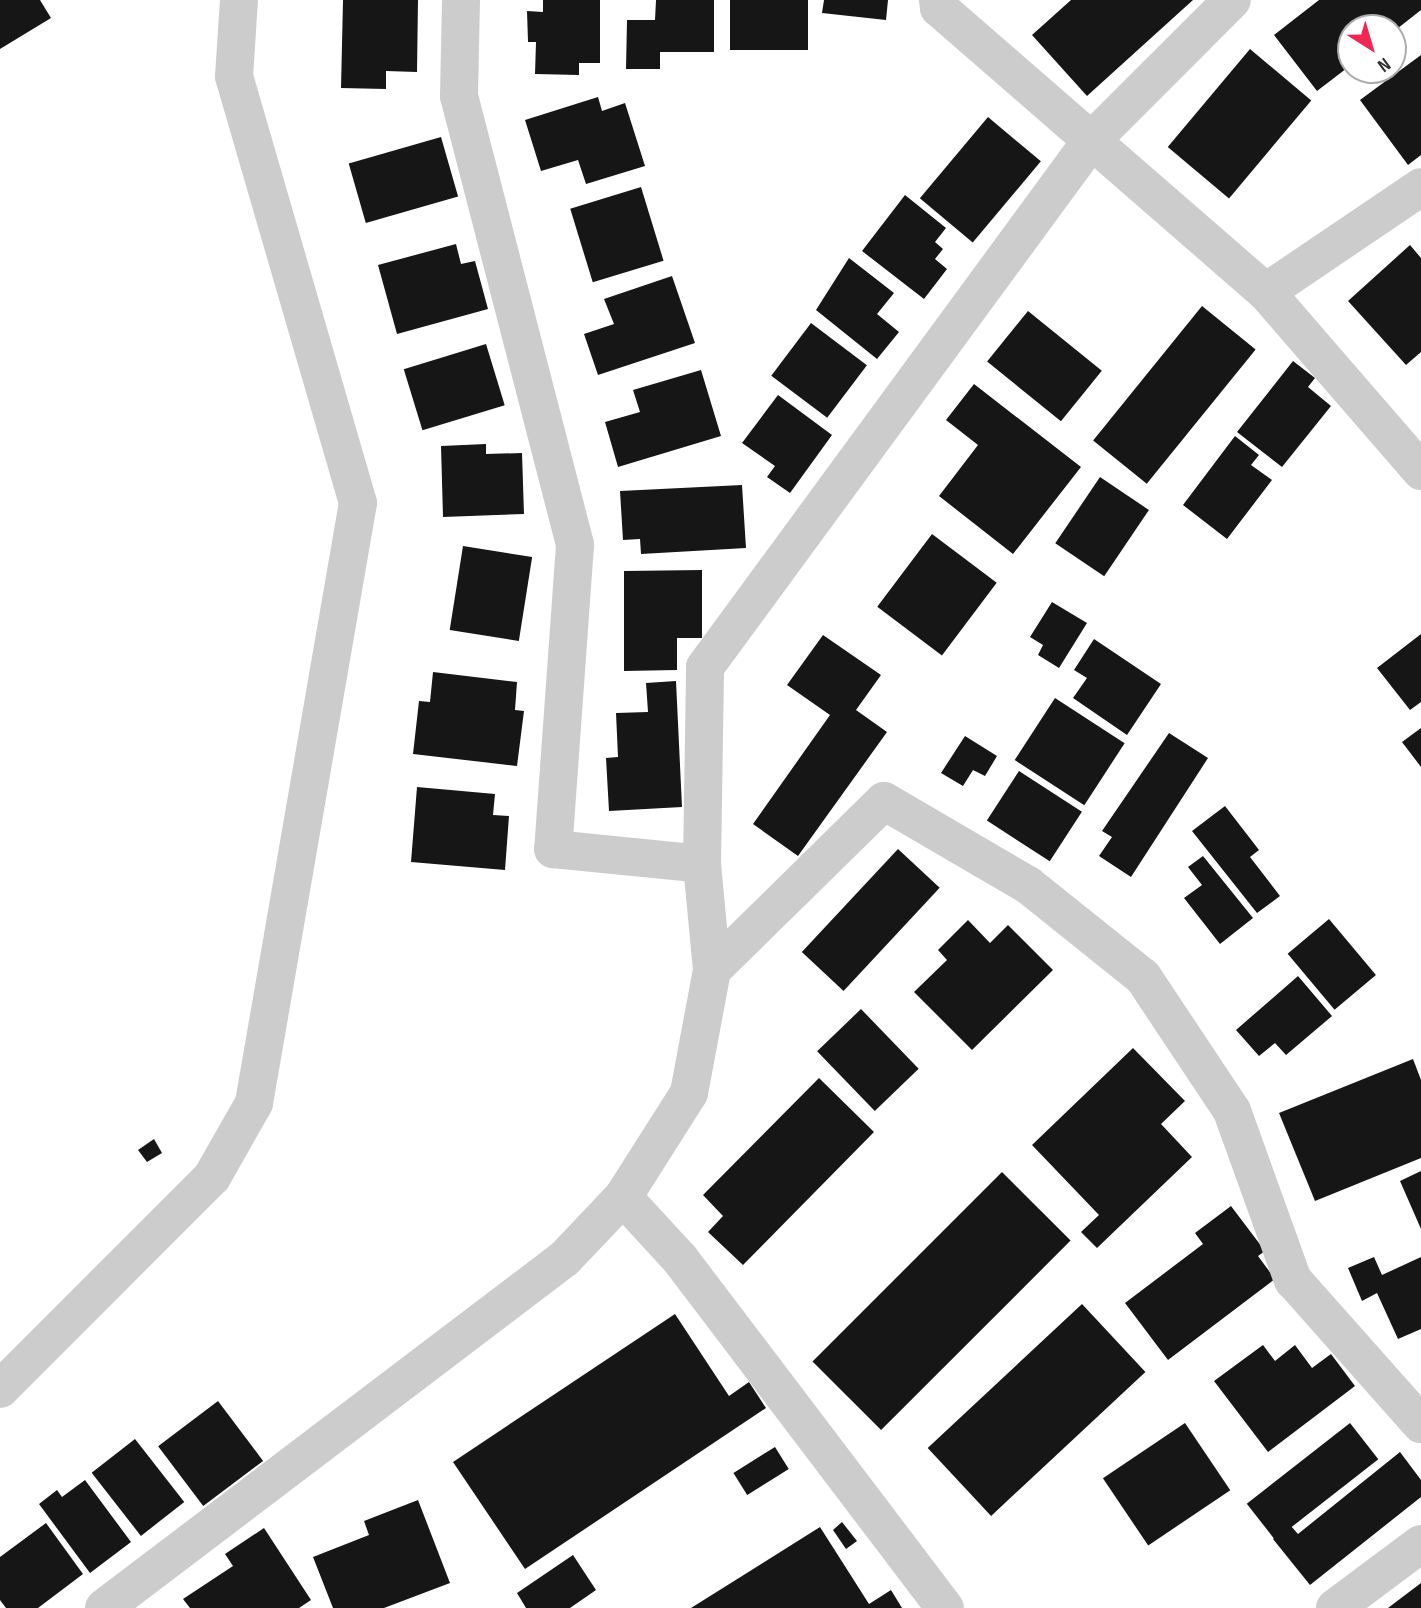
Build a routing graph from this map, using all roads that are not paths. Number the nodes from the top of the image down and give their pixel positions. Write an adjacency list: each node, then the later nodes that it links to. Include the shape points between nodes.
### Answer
1 (239, 0): 12 (street, via 234,77 358,503 356,517 254,1103 212,1177)
2 (461, 0): 9 (street, via 459,96 575,545 553,849)
3 (938, 0): 5 (street, via 939,8)
4 (1232, 0): 5 (street)
5 (1091, 141): 7 (street); 9 (street, via 705,667)
6 (1421, 187): 7 (street)
7 (1266, 292): 8 (street)
8 (1421, 471)
9 (702, 864): 10 (street)
10 (712, 970): 11 (street, via 688,1093); 13 (street, via 884,801 1028,886 1143,977 1232,1111 1293,1280)
11 (623, 1197): 15 (street, via 564,1259); 16 (street, via 680,1259)
12 (0, 1390)
13 (1421, 1424)
14 (1421, 1544): 17 (street)
15 (104, 1608)
16 (945, 1608)
17 (1335, 1608)

